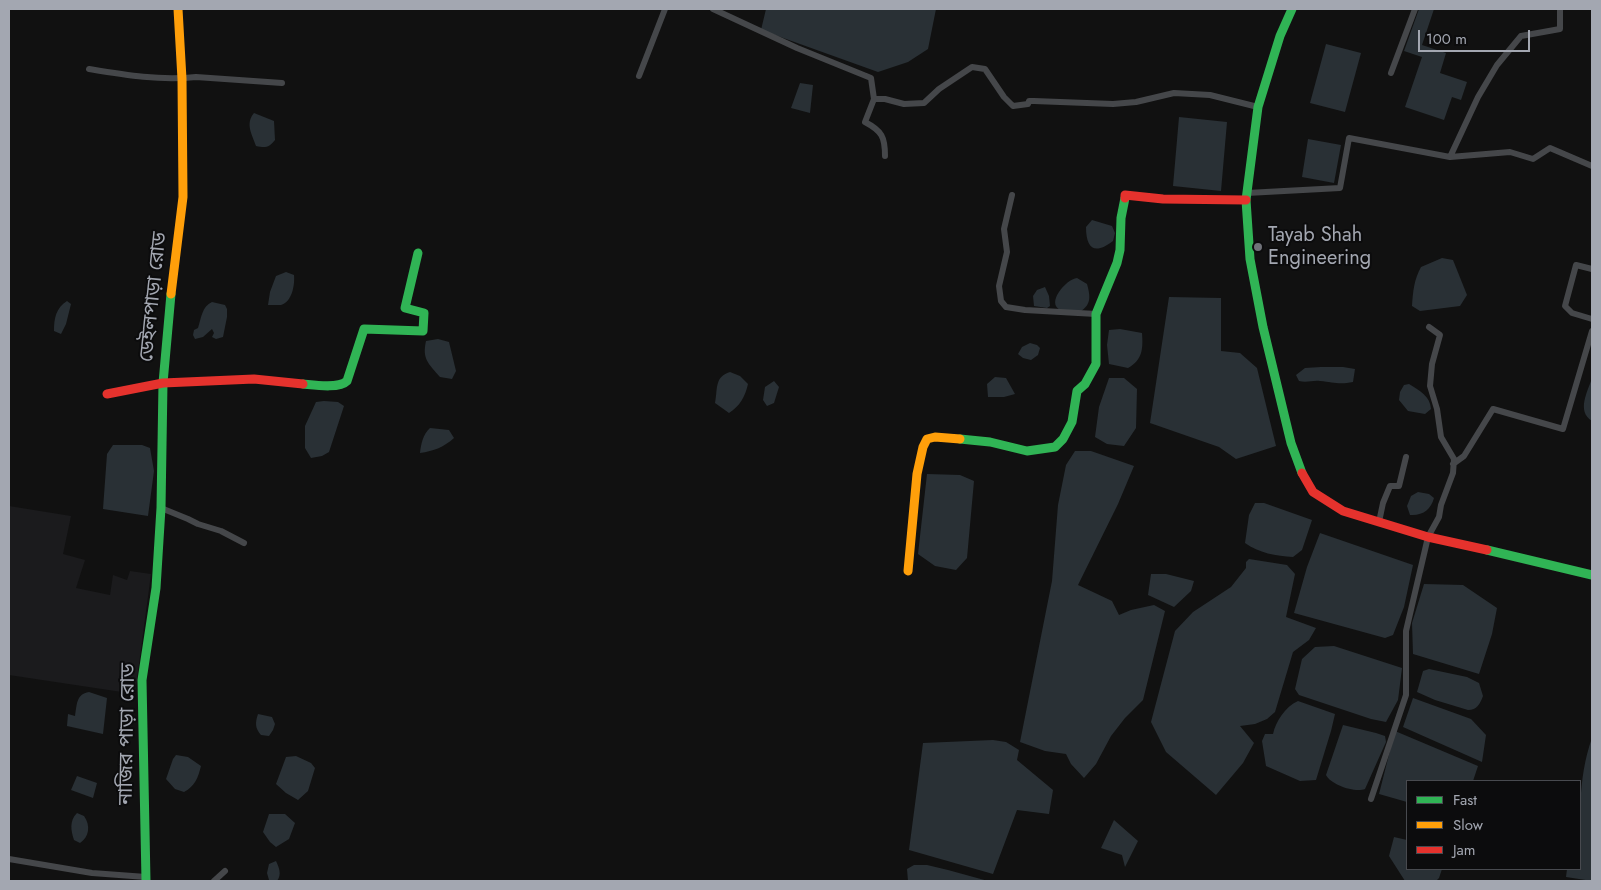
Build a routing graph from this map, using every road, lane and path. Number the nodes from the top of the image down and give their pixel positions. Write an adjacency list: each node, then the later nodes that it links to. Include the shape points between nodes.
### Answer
1 (665, 9): 9 (street)
2 (714, 9): 12 (street, via 797,48 870,76)
3 (1292, 9): 13 (street)
4 (1415, 9): 8 (street)
5 (1560, 9): 15 (street, via 1560,29 1522,36 1497,65)
6 (178, 10): 10 (street, ডেইলপাড়া রোড)
7 (89, 69): 10 (street, via 146,78)
8 (1391, 73)
9 (639, 76)
10 (182, 79): 11 (street, via 196,77); 25 (street, ডেইলপাড়া রোড, via 183,197)
11 (282, 83)
12 (874, 99): 13 (street, via 904,104 924,103 972,67 986,69 1004,98 1013,106 1034,100 1113,104 1174,93 1210,95); 14 (street, via 866,122 877,128 885,142)
13 (1258, 106): 18 (street)
14 (885, 156)
15 (1450, 157): 16 (street, via 1510,152 1533,159 1550,148); 18 (street, via 1350,138 1340,188)
16 (1592, 166)
17 (1012, 195): 21 (street, via 1004,229 1007,252 998,286 1001,300 1006,307 1025,310)
18 (1246, 196): 21 (street, via 1163,199 1125,195 1117,263); 30 (street, via 1250,259 1263,327 1300,470 1314,492 1343,511)
19 (418, 253): 25 (street, via 405,308 424,313 423,331 364,328 344,384 323,386 254,379)
20 (1592, 268): 22 (street, via 1576,265 1565,306 1572,313)
21 (1096, 314): 33 (street, via 1096,364 1085,384 1077,391 1072,422 1055,447 1027,451 990,442 935,437 927,440 917,474)
22 (1592, 319)
23 (1429, 327): 28 (street, via 1440,334 1430,386 1441,438 1454,459)
24 (1592, 331): 28 (street, via 1563,429 1493,409 1464,456)
25 (163, 383): 26 (street); 29 (street, ডেইলপাড়া রোড)
26 (107, 394)
27 (1406, 457): 30 (street, via 1398,486 1390,486)
28 (1453, 464): 31 (street, via 1439,517)
29 (161, 508): 32 (street); 35 (street, ডেইলপাড়া রোড)
30 (1379, 522): 31 (street)
31 (1428, 537): 34 (street); 36 (street, via 1406,631 1406,695)
32 (244, 543)
33 (908, 571)
34 (1592, 575)
35 (156, 588): 39 (street, নাজির পাড়া রোড, via 142,680)
36 (1371, 800)
37 (9, 859): 39 (street)
38 (225, 872): 40 (street)
39 (146, 879)
40 (214, 881)

